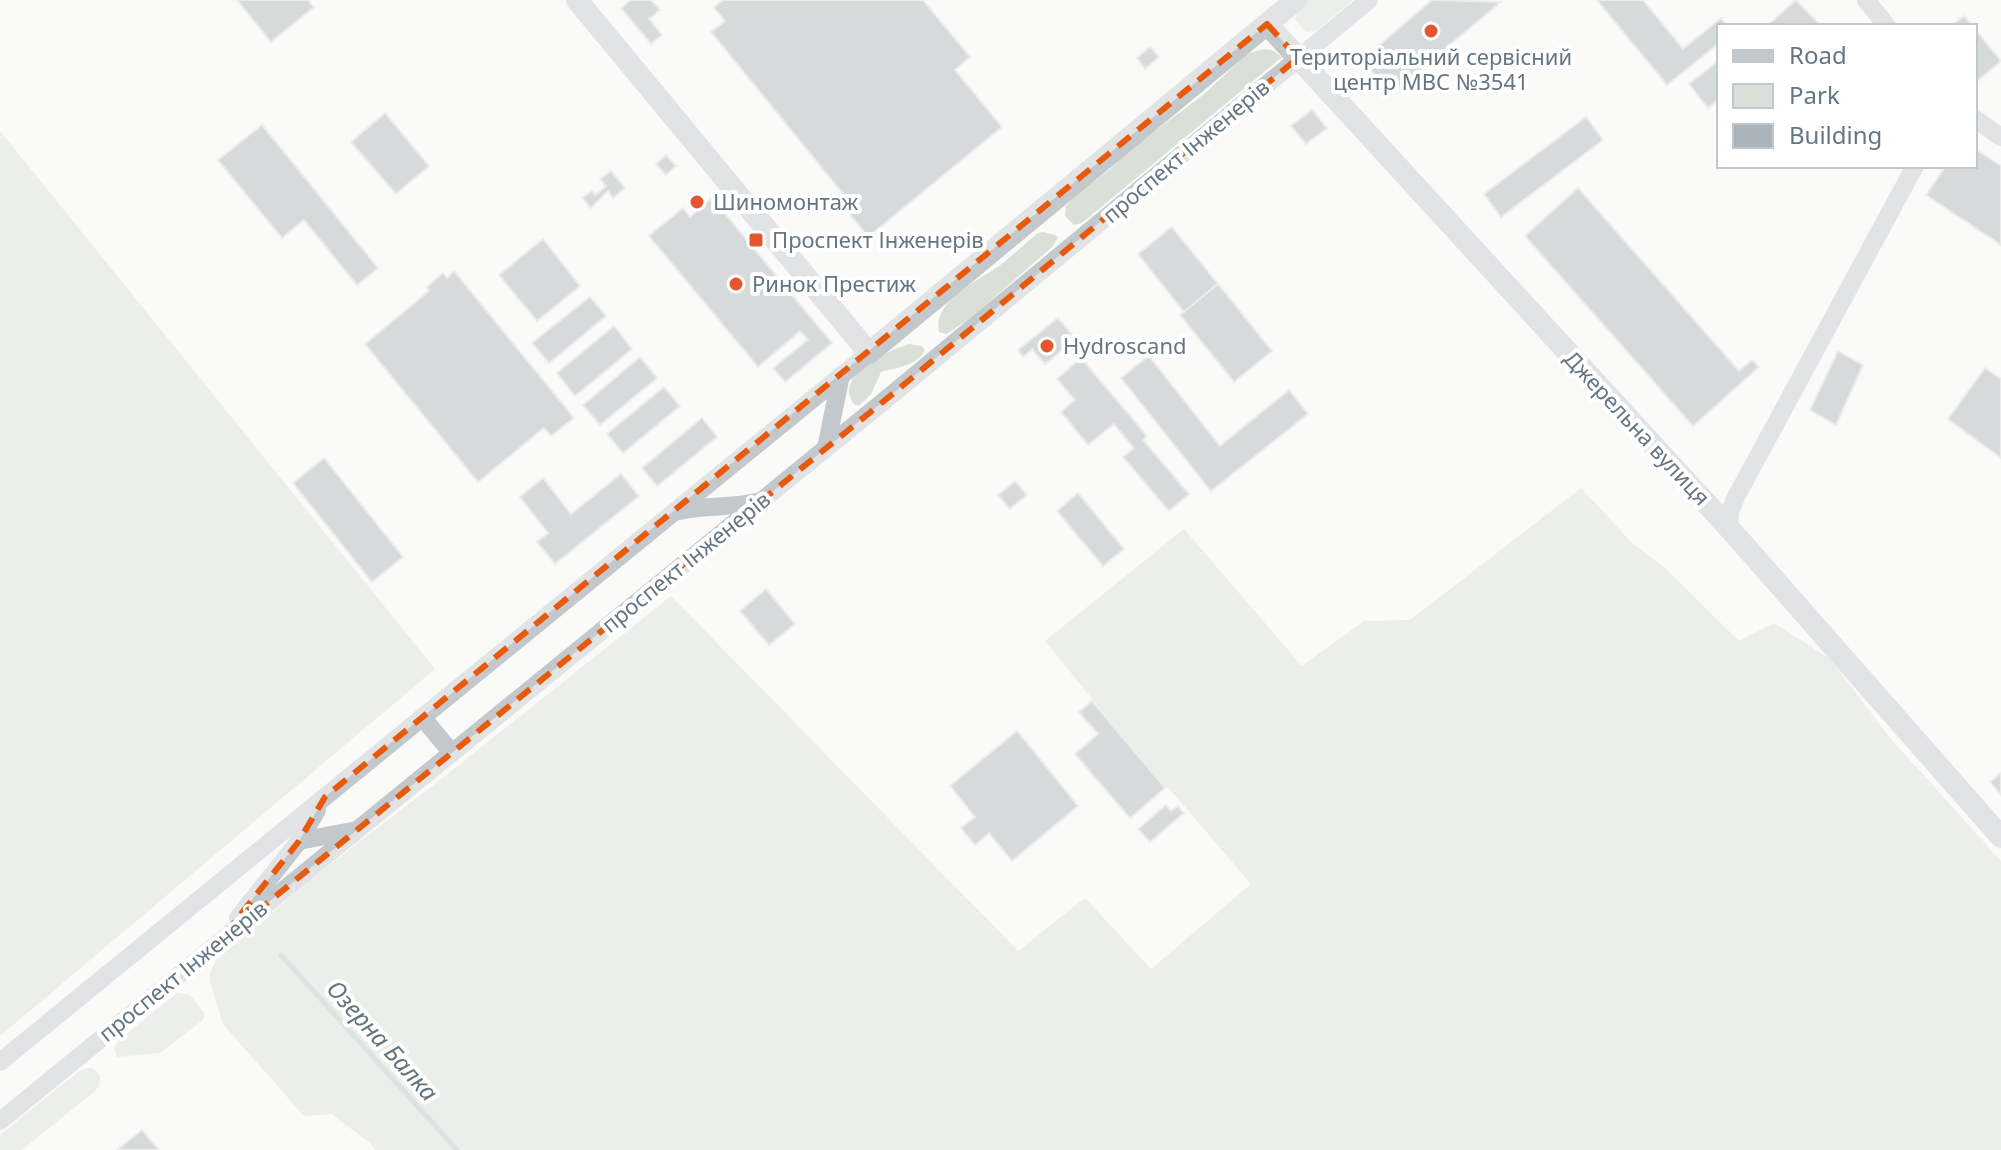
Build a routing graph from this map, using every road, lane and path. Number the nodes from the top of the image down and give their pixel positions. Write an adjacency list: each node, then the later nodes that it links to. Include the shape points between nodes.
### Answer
1 (577, 0): 11 (street)
2 (1296, 0): 5 (street, проспект Інженерів)
3 (1369, 0): 7 (street, проспект Інженерів)
4 (1866, 0): 6 (street)
5 (1267, 24): 7 (street, Джерельна вулиця); 11 (street, проспект Інженерів)
6 (1885, 24)
7 (1298, 58): 13 (street, проспект Інженерів); 16 (street, Джерельна вулиця)
8 (1977, 120): 9 (street)
9 (2001, 137)
10 (1914, 168): 16 (street, via 1736,497)
11 (869, 353): 12 (street)
12 (841, 375): 13 (street); 15 (street)
13 (826, 448): 14 (street, проспект Інженерів)
14 (761, 501): 15 (street); 18 (street, проспект Інженерів)
15 (673, 513): 17 (street)
16 (1729, 528): 21 (street, Джерельна вулиця)
17 (422, 717): 18 (street); 19 (street)
18 (452, 753): 20 (street, проспект Інженерів)
19 (325, 797): 22 (street); 24 (street)
20 (359, 829): 22 (street); 23 (street, проспект Інженерів)
21 (2001, 837)
22 (299, 841): 23 (street)
23 (217, 944): 25 (street, проспект Інженерів)
24 (0, 1062)
25 (0, 1121)

